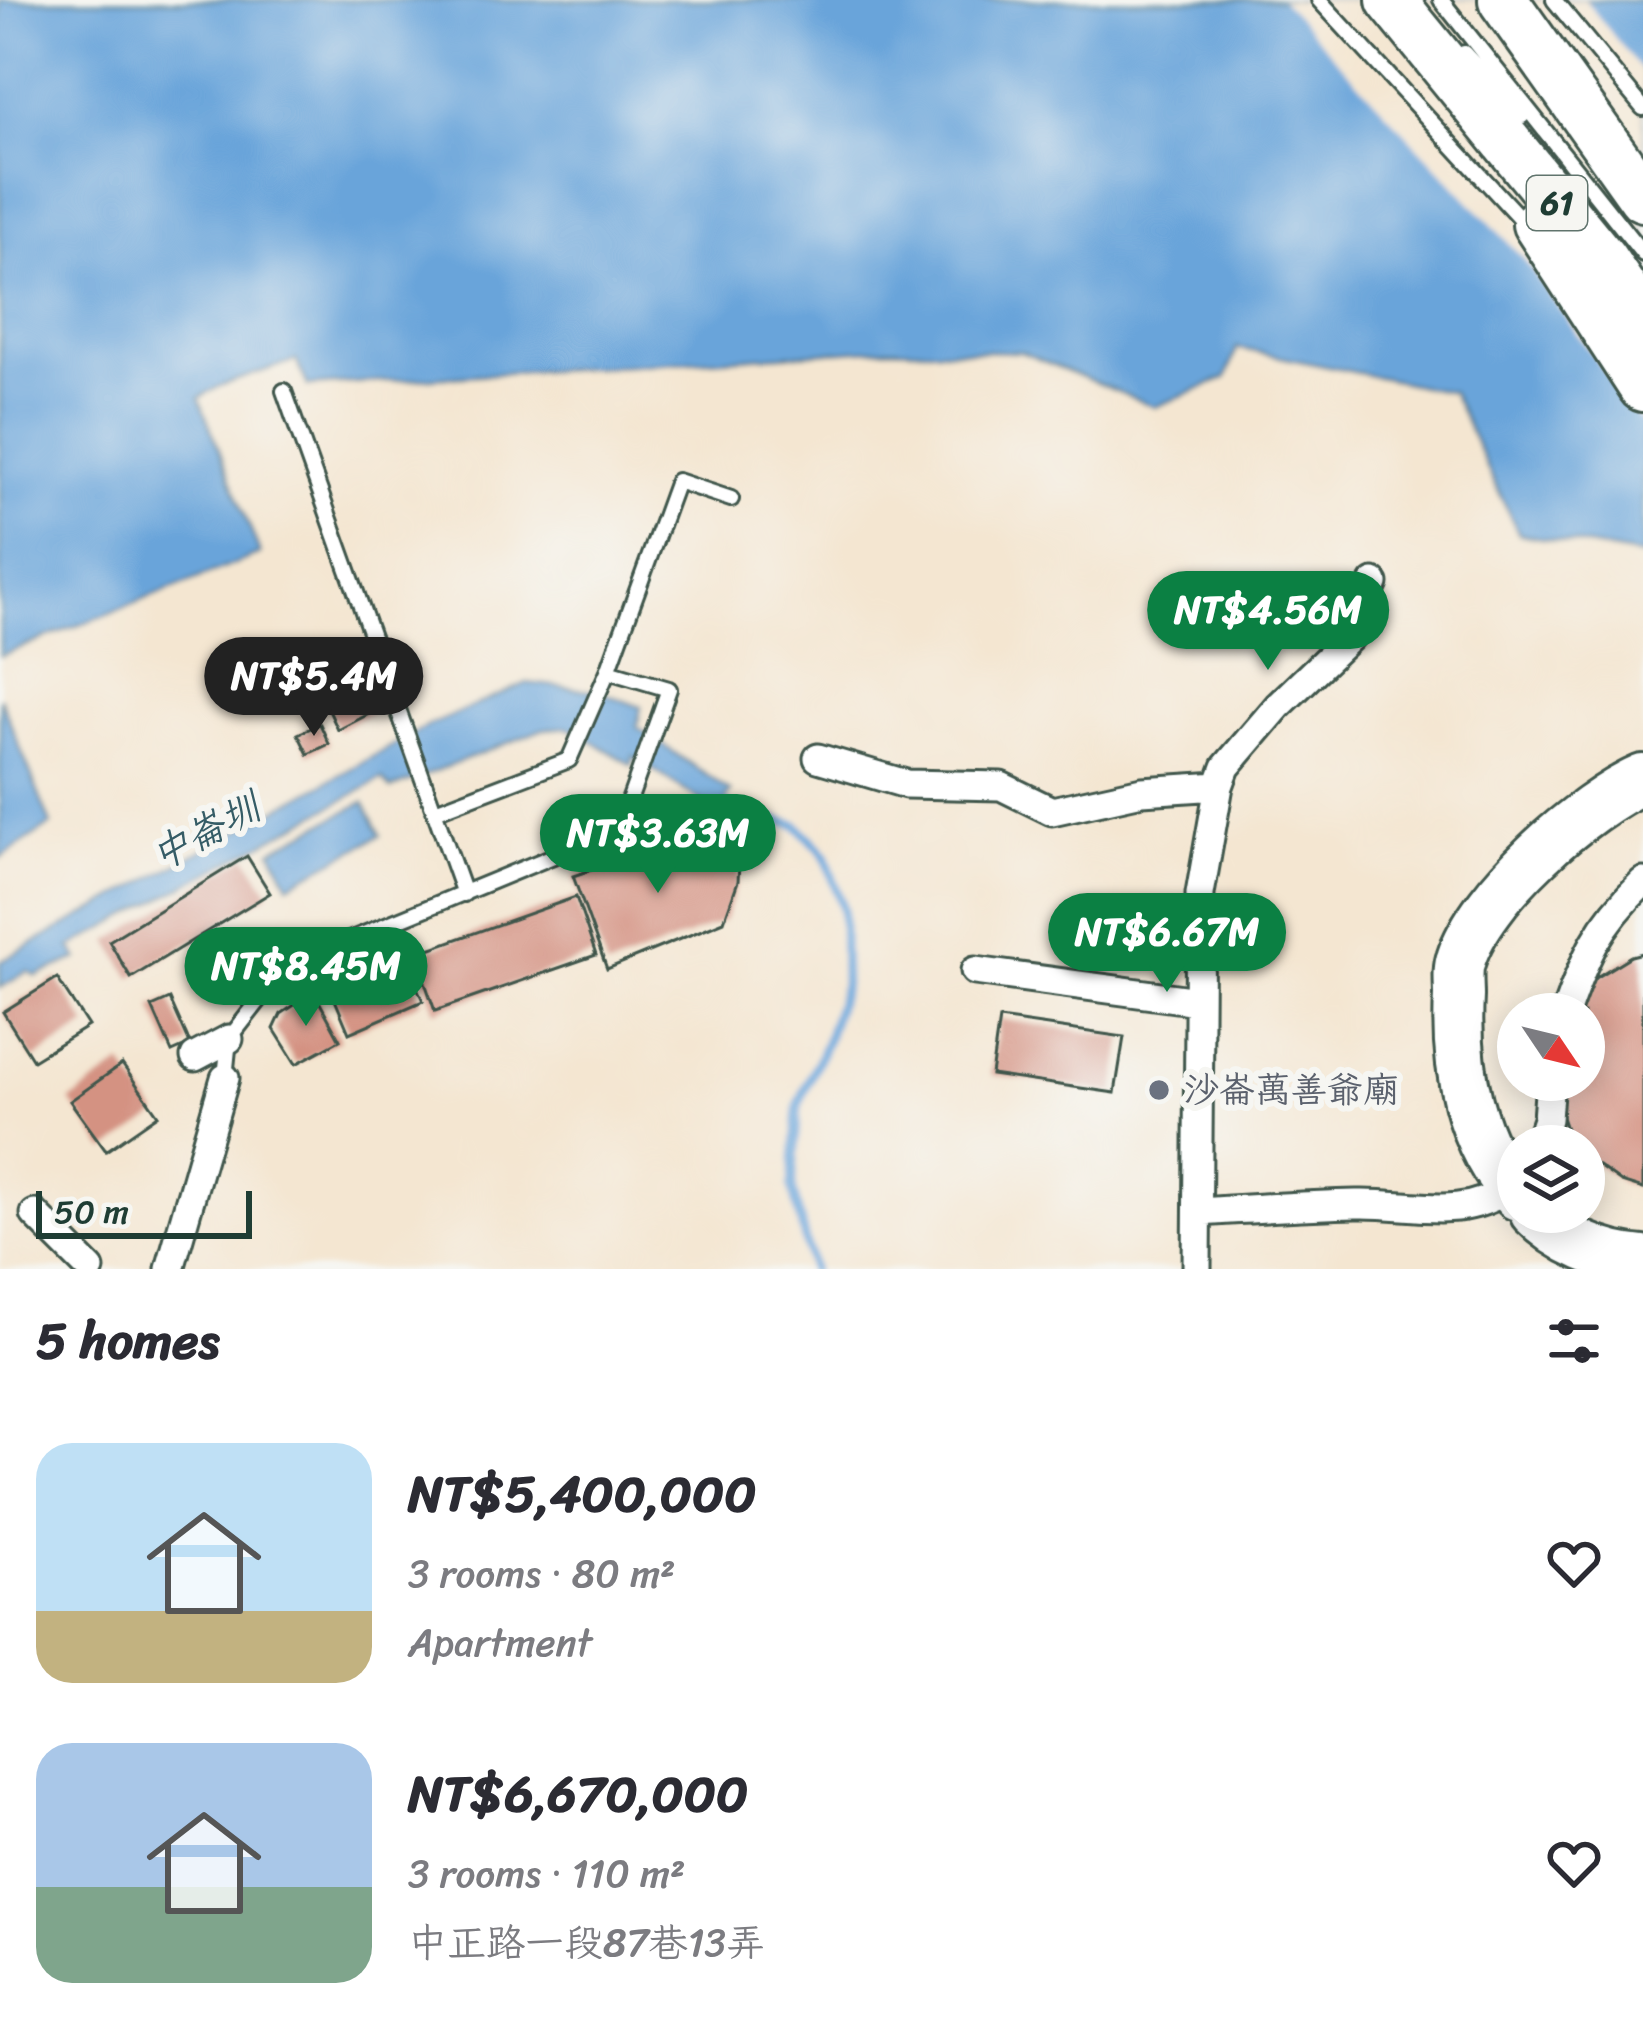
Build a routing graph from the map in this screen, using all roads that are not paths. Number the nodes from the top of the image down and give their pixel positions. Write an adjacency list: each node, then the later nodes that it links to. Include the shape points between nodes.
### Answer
1 (1319, 0): 15 (lane, via 1533,233)
2 (1391, 0): 6 (highway, 61)
3 (1441, 0): 9 (lane)
4 (1528, 10): 7 (lane); 8 (highway); 10 (highway, 61)
5 (1445, 32): 9 (lane)
6 (1467, 90): 12 (highway, 61); 13 (highway, via 1472,131)
7 (1643, 108)
8 (1643, 142)
9 (1594, 195): 11 (lane)
10 (1643, 197)
11 (1643, 254)
12 (1643, 320)
13 (1643, 387)
14 (284, 391): 22 (lane)
15 (1643, 399)
16 (731, 499): 18 (lane, via 677,481)
17 (1374, 584): 21 (street, via 1350,637 1265,721)
18 (608, 671): 22 (lane, via 569,760); 24 (lane, via 669,689 619,829)
19 (818, 758): 21 (street, via 906,784 1001,786 1052,811 1142,791)
20 (1643, 778): 31 (highway, via 1535,854 1460,959 1466,1091)
21 (1219, 786): 27 (street, via 1200,894)
22 (435, 811): 24 (lane)
23 (1643, 882): 26 (street, via 1609,915)
24 (464, 894): 28 (lane, via 286,966)
25 (975, 971): 27 (street)
26 (1572, 993)
27 (1198, 1001): 33 (street)
28 (229, 1039): 29 (street); 30 (lane)
29 (195, 1057)
30 (225, 1078): 38 (street)
31 (1497, 1166)
32 (1497, 1197): 33 (street, via 1446,1210 1362,1203)
33 (1198, 1212): 39 (street)
34 (35, 1214): 37 (street)
35 (1561, 1233): 36 (highway)
36 (1638, 1261)
37 (90, 1269)
38 (170, 1269)
39 (1197, 1269)

